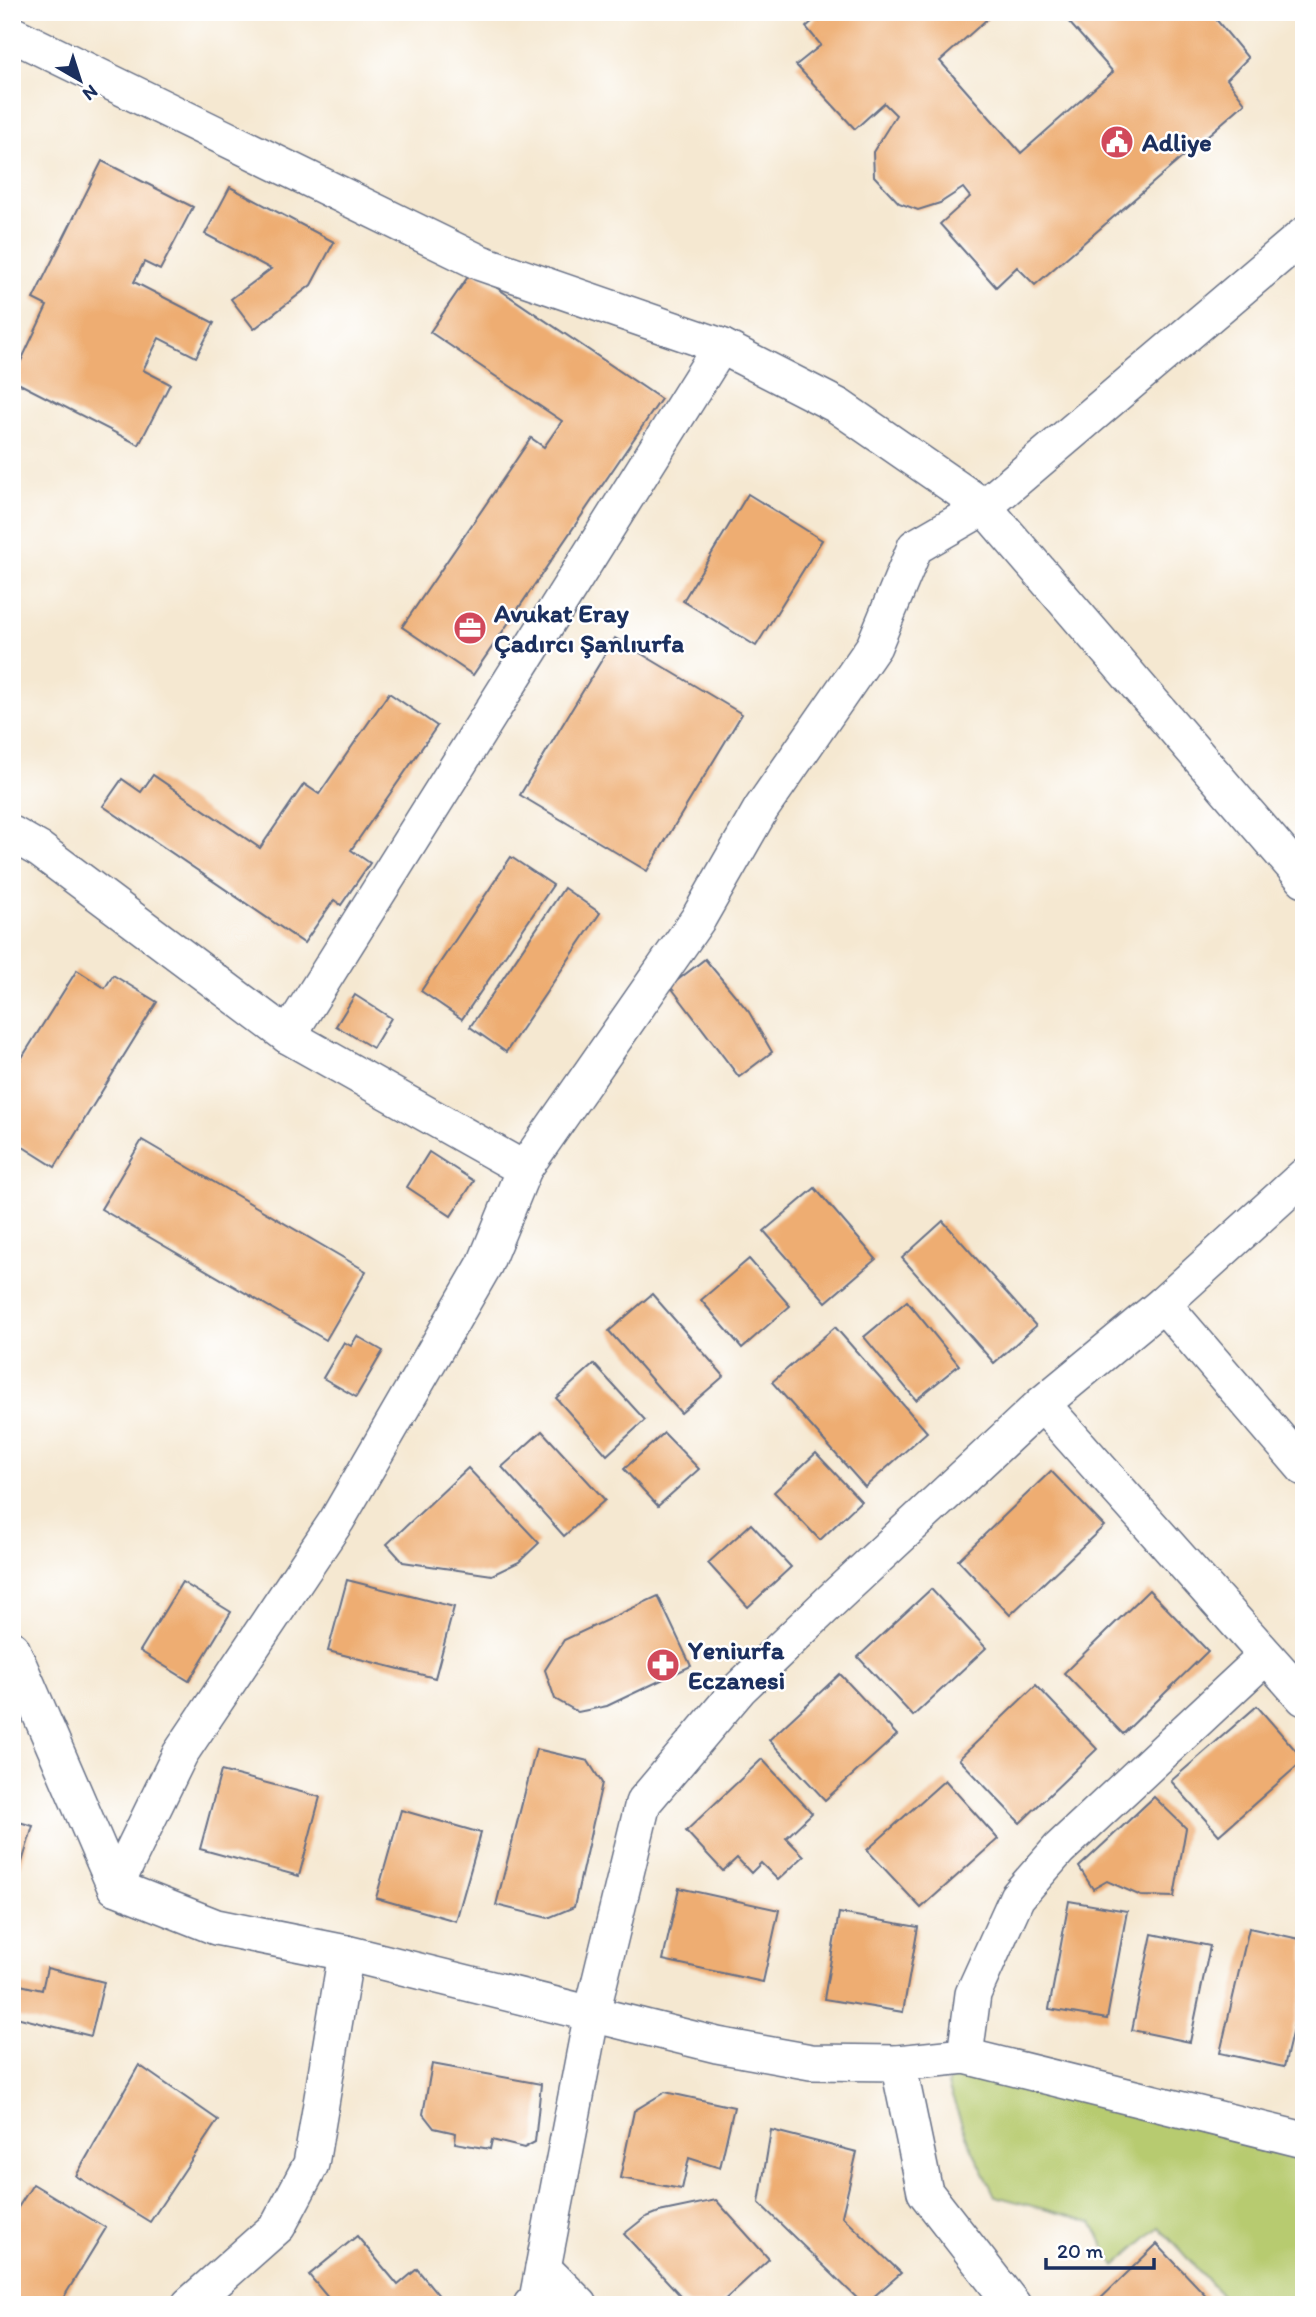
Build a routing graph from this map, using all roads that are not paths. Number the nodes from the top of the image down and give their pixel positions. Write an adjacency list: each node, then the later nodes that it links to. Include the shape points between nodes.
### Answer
1 (12, 34): 3 (street, via 481,263)
2 (1304, 235): 4 (street)
3 (721, 346): 4 (street, via 838,406); 7 (street)
4 (984, 507): 6 (street); 8 (street, via 915,547 874,646 761,809 698,919)
5 (12, 834): 7 (street, via 40,850)
6 (1304, 879)
7 (288, 1036): 8 (street)
8 (524, 1169): 16 (street, via 485,1264 337,1520 180,1754)
9 (1304, 1176): 10 (street)
10 (1163, 1304): 11 (street); 12 (street)
11 (1042, 1404): 14 (street); 18 (street, via 740,1688 643,1803)
12 (1304, 1468)
13 (12, 1649): 16 (street)
14 (1266, 1656): 15 (street); 19 (street, via 1059,1849 1017,1897 973,1994)
15 (1304, 1698)
16 (115, 1887): 17 (street, via 216,1927)
17 (346, 1953): 18 (street); 23 (street, via 311,2164 278,2226)
18 (592, 2013): 20 (street, via 717,2045 811,2062); 22 (street)
19 (965, 2056): 20 (street); 21 (street)
20 (898, 2063): 26 (street, via 925,2192)
21 (1304, 2140)
22 (543, 2268): 24 (street, via 537,2299); 25 (street)
23 (189, 2305)
24 (531, 2305)
25 (580, 2305)
26 (1013, 2305)

